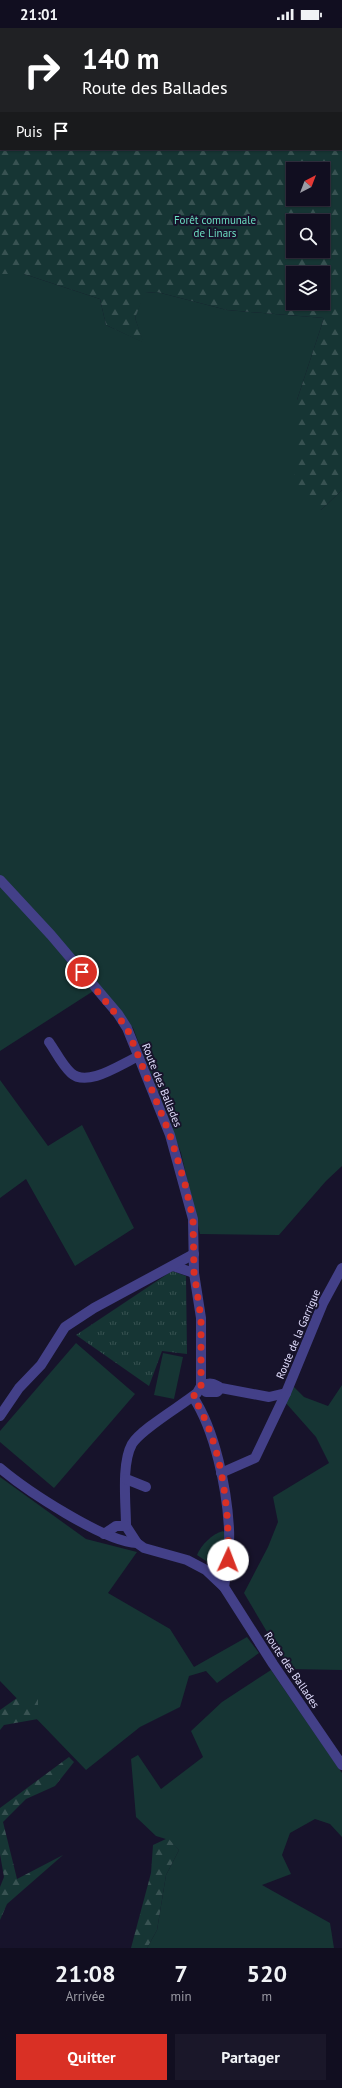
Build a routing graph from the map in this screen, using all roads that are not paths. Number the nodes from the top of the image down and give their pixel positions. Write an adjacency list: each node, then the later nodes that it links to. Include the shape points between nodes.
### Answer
1 (0, 880): 3 (street, Route des Ballades, via 118,1014 127,1028)
2 (49, 1042): 3 (street, via 71,1074 82,1079 95,1077)
3 (137, 1057): 4 (street, Route des Ballades, via 170,1135 185,1184 193,1219)
4 (194, 1254): 5 (street); 7 (street, Route des Ballades)
5 (173, 1266): 7 (street); 11 (street, via 94,1308 65,1327 41,1365 19,1388)
6 (342, 1268): 9 (street, Route de la Garrigue, via 323,1303)
7 (194, 1272): 8 (street, Route des Ballades, via 201,1318)
8 (201, 1386): 9 (street, Route de la Garrigue, via 206,1392 216,1392 221,1388 269,1397); 10 (street)
9 (286, 1393): 13 (street, via 255,1458)
10 (193, 1397): 13 (street, via 201,1408 212,1437); 14 (street, via 142,1434 133,1444 128,1456)
11 (0, 1416)
12 (0, 1468): 17 (street, Route des Ballades, via 65,1513)
13 (220, 1473): 19 (street, via 229,1529)
14 (126, 1479): 15 (street); 16 (street)
15 (146, 1487)
16 (126, 1526): 17 (street, via 118,1535); 18 (street)
17 (104, 1534): 18 (street, Route des Ballades)
18 (137, 1544): 19 (street, Route des Ballades, via 187,1560 206,1570)
19 (224, 1587): 20 (street, Route des Ballades)
20 (342, 1765)

